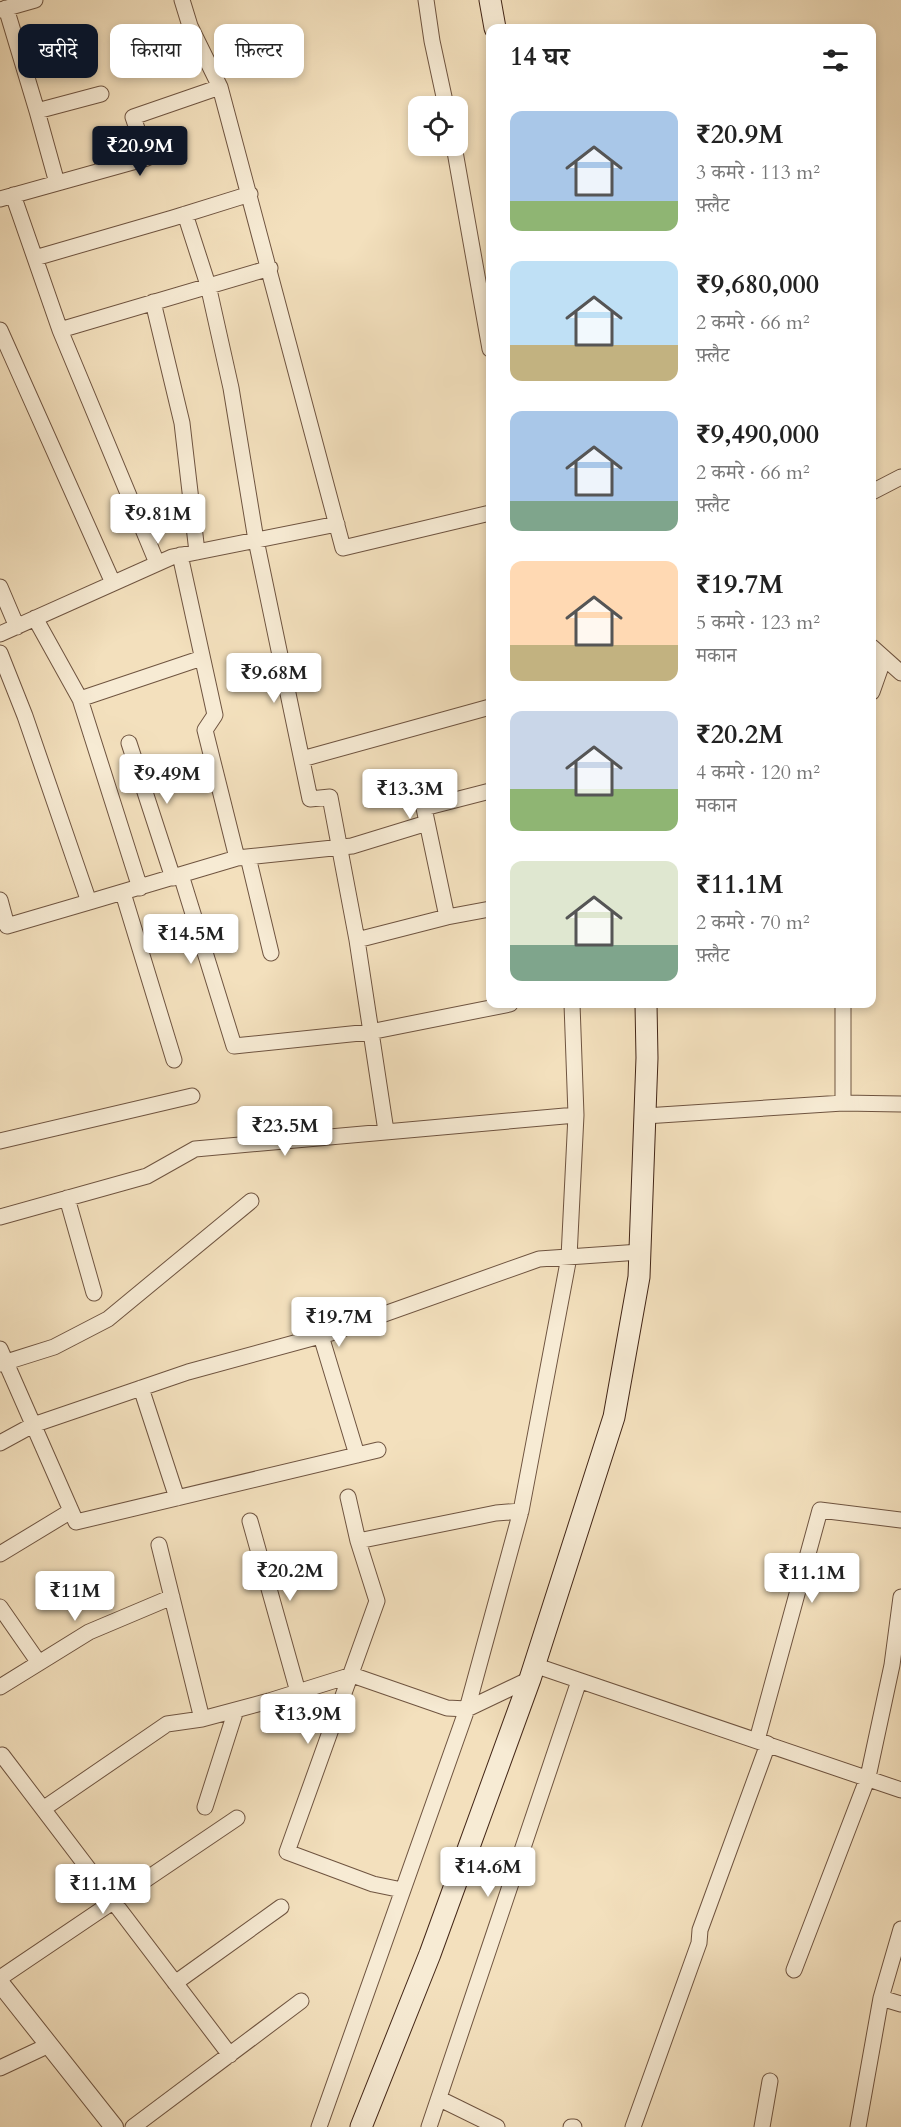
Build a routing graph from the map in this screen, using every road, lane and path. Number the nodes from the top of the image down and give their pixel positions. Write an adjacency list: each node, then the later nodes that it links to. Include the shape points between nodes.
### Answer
1 (36, 0): 5 (street)
2 (182, 0): 7 (street, via 190,26)
3 (426, 0): 9 (street)
4 (490, 0): 6 (main road)
5 (3, 9): 10 (street)
6 (494, 24)
7 (220, 87): 12 (street, via 133,117 147,158); 13 (street)
8 (101, 94): 10 (street)
9 (444, 96)
10 (37, 111): 12 (street)
11 (456, 156): 20 (street)
12 (57, 183): 14 (street)
13 (250, 194): 15 (street); 17 (street)
14 (7, 197): 16 (street)
15 (186, 214): 16 (street); 18 (street)
16 (35, 258): 22 (street)
17 (270, 268): 18 (street); 26 (street)
18 (208, 285): 19 (street); 27 (street, via 231,388)
19 (153, 302): 22 (street); 28 (street, via 182,423)
20 (486, 326)
21 (0, 330): 31 (street)
22 (60, 330): 30 (street)
23 (901, 477): 24 (street)
24 (876, 490)
25 (486, 514): 26 (street, via 344,548)
26 (337, 524): 27 (street)
27 (256, 540): 28 (street); 45 (street)
28 (196, 552): 29 (street)
29 (180, 555): 30 (street); 38 (street)
30 (157, 563): 31 (street)
31 (113, 583): 33 (street)
32 (0, 587): 34 (street)
33 (35, 618): 34 (street); 42 (street)
34 (17, 627): 35 (street)
35 (0, 634)
36 (876, 651): 39 (street)
37 (0, 653): 54 (street)
38 (202, 658): 42 (street); 49 (street, via 214,715 205,730)
39 (884, 658): 40 (street); 41 (street)
40 (901, 673)
41 (876, 681)
42 (80, 699): 51 (street)
43 (486, 708): 45 (street)
44 (129, 743): 50 (street)
45 (302, 759): 48 (street, via 310,800 330,797)
46 (486, 792): 47 (street, via 424,808)
47 (427, 823): 48 (street); 56 (street)
48 (339, 847): 49 (street); 57 (street)
49 (242, 858): 50 (street); 58 (street)
50 (177, 877): 51 (street); 63 (street, via 234,1046)
51 (140, 888): 52 (street)
52 (123, 893): 54 (street); 64 (street)
53 (0, 900): 54 (street, via 7,926)
54 (89, 902)
55 (486, 910): 56 (street)
56 (447, 917): 57 (street)
57 (357, 940): 63 (street)
58 (271, 953)
59 (490, 1008): 63 (street)
60 (572, 1008): 68 (street)
61 (646, 1008): 69 (main road)
62 (843, 1008): 66 (street)
63 (370, 1032): 70 (street)
64 (174, 1060)
65 (192, 1096): 71 (street)
66 (843, 1103): 67 (street); 69 (street)
67 (901, 1104)
68 (576, 1115): 70 (street); 76 (street)
69 (645, 1116): 75 (main road)
70 (386, 1131): 72 (street, via 195,1149 147,1176)
71 (0, 1141)
72 (67, 1198): 74 (street); 77 (street)
73 (251, 1201): 79 (street, via 108,1319 54,1347)
74 (0, 1217)
75 (640, 1252): 76 (street); 98 (main road, via 614,1417)
76 (569, 1257): 78 (street, via 538,1259); 88 (street)
77 (94, 1293)
78 (321, 1336): 80 (street); 84 (street)
79 (2, 1359): 81 (street)
80 (141, 1388): 81 (street); 86 (street)
81 (33, 1425): 82 (street); 87 (street)
82 (0, 1443)
83 (378, 1449): 84 (street)
84 (357, 1455): 86 (street)
85 (348, 1497): 91 (street)
86 (177, 1498): 87 (street, via 76,1522)
87 (71, 1511): 93 (street)
88 (521, 1511): 91 (street); 103 (street)
89 (901, 1520): 106 (street, via 820,1510)
90 (250, 1521): 102 (street)
91 (358, 1541): 99 (street, via 377,1601)
92 (159, 1545): 94 (street)
93 (0, 1554)
94 (172, 1597): 97 (street, via 89,1632); 105 (street)
95 (901, 1597): 108 (street, via 892,1665)
96 (0, 1607): 97 (street)
97 (39, 1663): 101 (street)
98 (532, 1672): 100 (street); 103 (street); 132 (main road, via 430,1954)
99 (352, 1675): 102 (street); 103 (street, via 447,1708); 113 (street, via 287,1852 373,1884)
100 (579, 1681): 106 (street); 128 (street)
101 (0, 1687)
102 (298, 1692): 104 (street)
103 (467, 1709): 113 (street)
104 (236, 1710): 105 (street); 110 (street)
105 (202, 1719): 111 (street, via 167,1724)
106 (757, 1740): 108 (street); 135 (street, via 768,1744)
107 (2, 1755): 111 (street)
108 (867, 1777): 109 (street); 117 (street)
109 (901, 1790)
110 (205, 1807)
111 (43, 1809): 114 (street)
112 (237, 1818): 114 (street)
113 (402, 1890): 131 (street)
114 (113, 1902): 118 (street); 120 (street)
115 (281, 1907): 120 (street)
116 (901, 1929): 121 (street)
117 (794, 1970)
118 (0, 1978)
119 (0, 1983): 124 (street)
120 (175, 1983): 125 (street)
121 (881, 1998): 123 (street); 137 (street)
122 (301, 2001): 125 (street)
123 (901, 2004)
124 (49, 2045): 126 (street); 129 (street)
125 (230, 2055): 130 (street)
126 (0, 2068)
127 (770, 2081): 136 (street)
128 (440, 2099): 133 (street); 134 (street)
129 (114, 2127)
130 (133, 2127)
131 (319, 2127)
132 (361, 2127)
133 (429, 2127)
134 (497, 2127)
135 (633, 2127)
136 (762, 2127)
137 (858, 2127)

